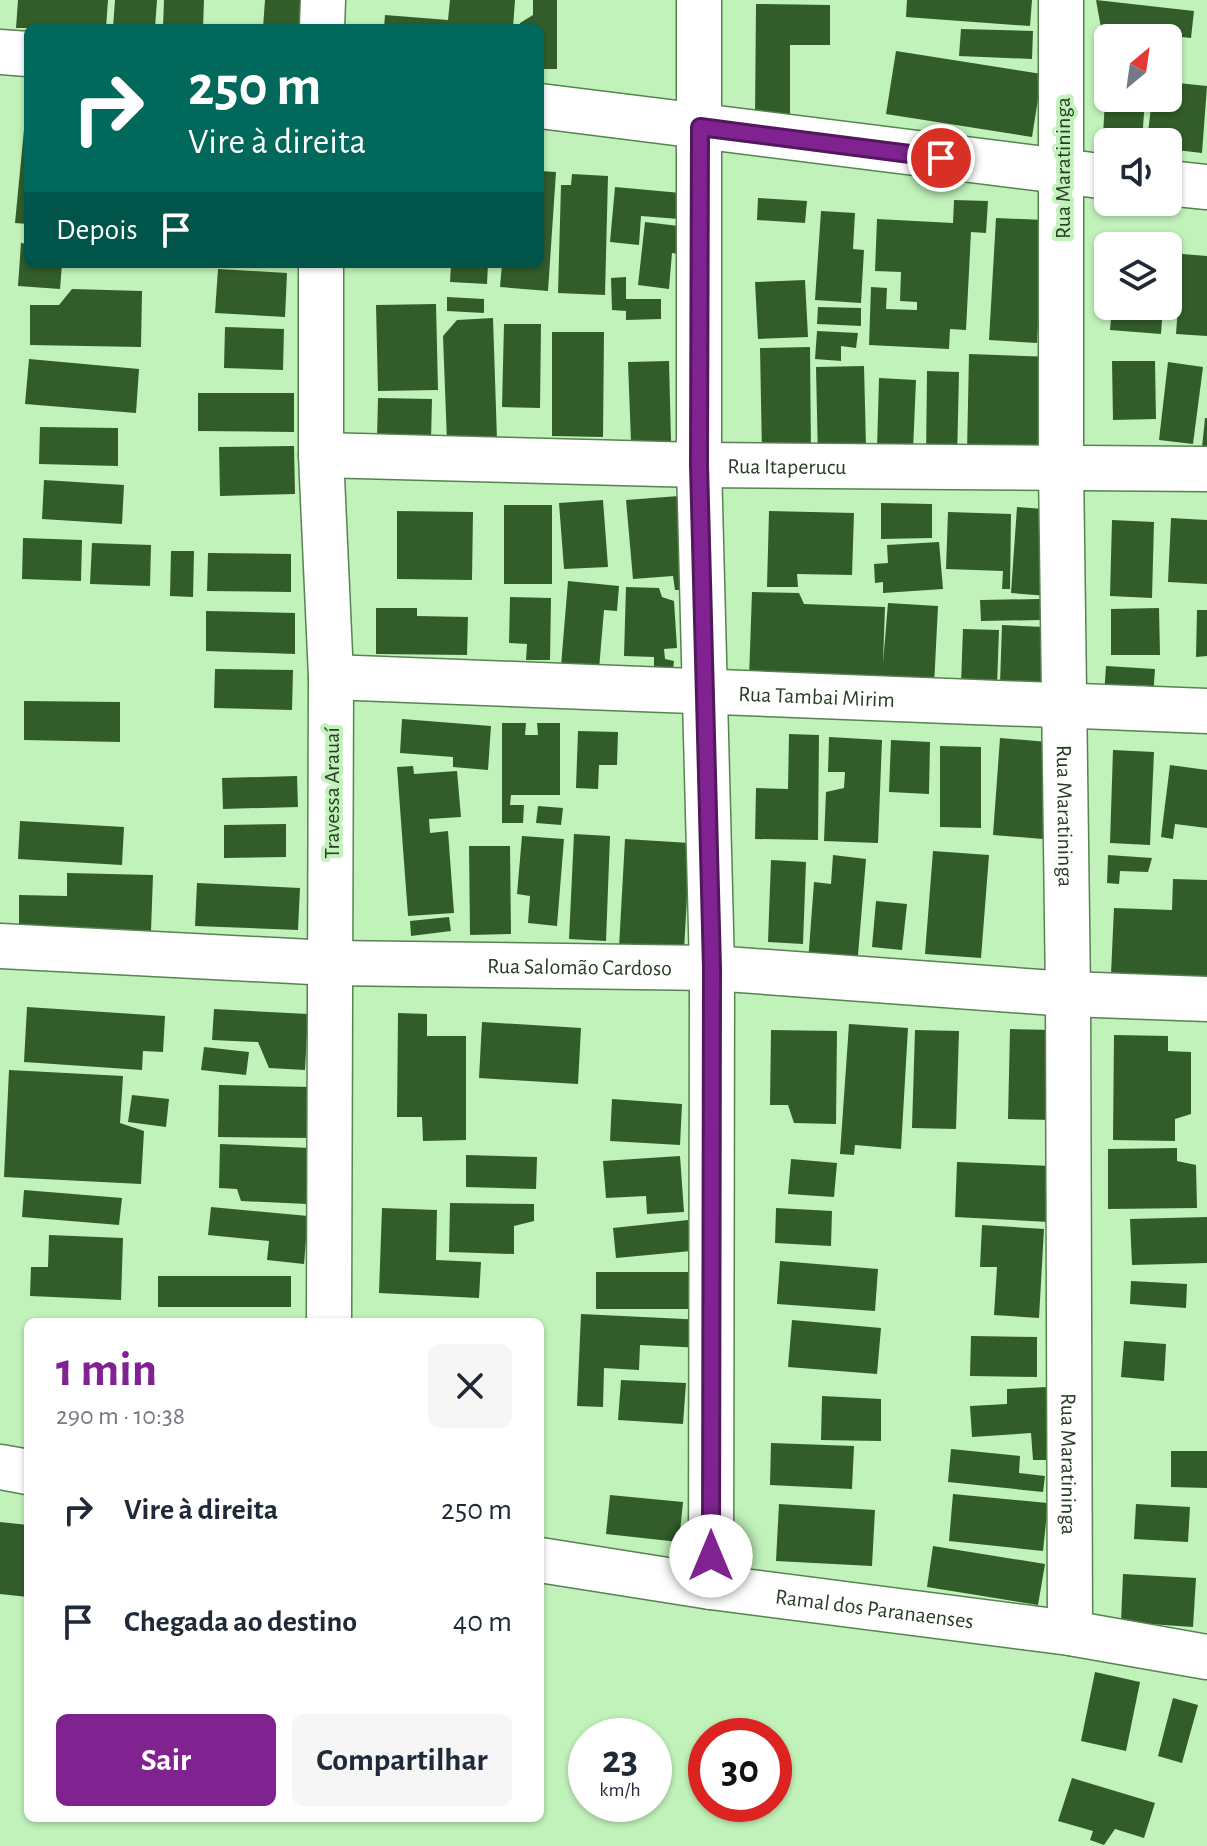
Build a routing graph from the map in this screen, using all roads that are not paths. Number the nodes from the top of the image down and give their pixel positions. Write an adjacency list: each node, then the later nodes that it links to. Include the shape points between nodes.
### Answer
1 (323, 0): 4 (street)
2 (699, 0): 8 (street)
3 (1061, 0): 9 (street, Rua Maratininga)
4 (322, 24)
5 (0, 52): 6 (street)
6 (24, 54)
7 (544, 107): 8 (street)
8 (700, 127): 9 (street); 15 (street)
9 (1062, 173): 10 (street); 16 (street, Rua Maratininga)
10 (1094, 176)
11 (1182, 184): 12 (street)
12 (1207, 187)
13 (321, 268): 14 (street, Travessa Arauaí)
14 (321, 455): 15 (street, Rua Itaperucu); 18 (street, Travessa Arauaí)
15 (699, 465): 16 (street, Rua Itaperucu); 19 (street)
16 (1061, 466): 17 (street, Rua Itaperucu); 20 (street, Rua Maratininga)
17 (1207, 469)
18 (331, 677): 19 (street, Rua Tambai Mirim); 23 (street, Travessa Arauaí)
19 (706, 691): 20 (street, Rua Tambai Mirim); 24 (street)
20 (1065, 708): 21 (street, Rua Tambai Mirim); 25 (street, Rua Maratininga)
21 (1207, 711)
22 (0, 946): 23 (street, Rua Salomão Cardoso)
23 (330, 963): 24 (street, Rua Salomão Cardoso); 27 (street, Travessa Arauaí)
24 (712, 968): 25 (street, Rua Salomão Cardoso); 31 (street)
25 (1068, 994): 26 (street, Rua Salomão Cardoso); 32 (street, Rua Maratininga)
26 (1207, 999)
27 (329, 1318)
28 (0, 1467): 29 (street)
29 (24, 1471)
30 (544, 1561): 31 (street, Ramal dos Paranaenses)
31 (711, 1587): 32 (street, Ramal dos Paranaenses)
32 (1070, 1633): 33 (street, Ramal dos Paranaenses)
33 (1207, 1657)

